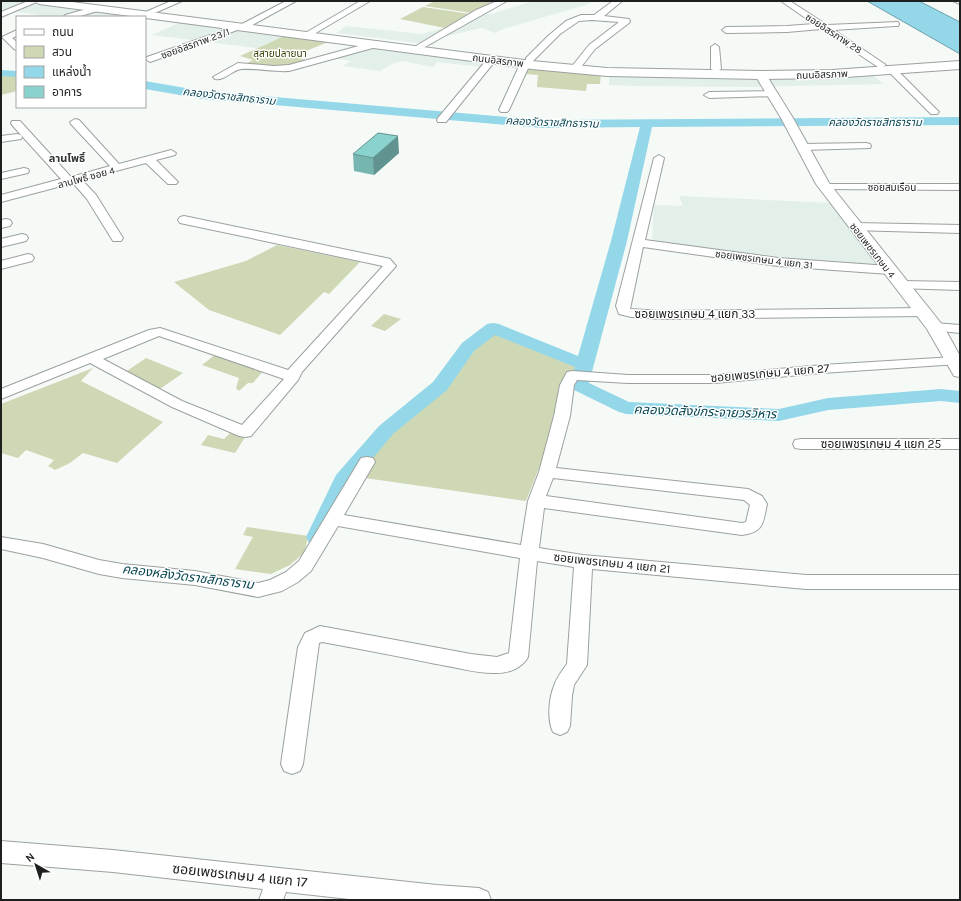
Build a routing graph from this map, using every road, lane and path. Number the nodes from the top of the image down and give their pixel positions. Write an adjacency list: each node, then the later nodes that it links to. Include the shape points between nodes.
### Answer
1 (36, 1): 12 (street)
2 (48, 1): 10 (main road, ถนนอิสรภาพ)
3 (70, 1): 11 (main road)
4 (178, 1): 11 (street)
5 (292, 1): 16 (street, ซอยอิสรภาพ 23/1)
6 (366, 1): 20 (street)
7 (503, 1): 25 (street)
8 (785, 1): 18 (street, ซอยอิสรภาพ 28)
9 (617, 2): 14 (street)
10 (98, 8): 11 (main road, ถนนอิสรภาพ); 13 (street)
11 (148, 12): 16 (main road, ถนนอิสรภาพ)
12 (1, 15)
13 (71, 16)
14 (595, 18): 30 (street, via 576,19 550,38); 31 (street, via 626,21 592,48)
15 (895, 24): 17 (street)
16 (243, 26): 20 (main road); 23 (main road, ถนนอิสรภาพ); 27 (street, ซอยอิสรภาพ 23/1)
17 (851, 26): 18 (street); 22 (street)
18 (824, 27): 19 (street); 33 (street, ซอยอิสรภาพ 28)
19 (726, 30)
20 (311, 32): 25 (main road)
21 (16, 33): 24 (street, via 6,37)
22 (861, 34)
23 (377, 44): 28 (main road, ถนนอิสรภาพ); 36 (street, via 289,68 238,66)
24 (16, 46)
25 (420, 46): 30 (main road)
26 (715, 47): 34 (street)
27 (150, 59)
28 (492, 60): 30 (main road, ถนนอิสรภาพ); 41 (street)
29 (960, 60): 33 (main road)
30 (527, 62): 31 (main road); 35 (main road, ถนนอิสรภาพ, via 607,72); 39 (street)
31 (578, 65): 34 (main road)
32 (960, 65): 33 (main road, ถนนอิสรภาพ)
33 (893, 67): 35 (main road, ถนนอิสรภาพ, via 832,74); 40 (street, ซอยอิสรภาพ 28)
34 (716, 69): 35 (main road)
35 (760, 72): 37 (street, ซอยเพชรเกษม 4)
36 (218, 77)
37 (773, 94): 38 (street); 46 (street, ซอยเพชรเกษม 4)
38 (709, 95)
39 (504, 110)
40 (934, 112)
41 (445, 116)
42 (75, 122): 51 (street)
43 (16, 123): 54 (street)
44 (17, 137): 45 (street)
45 (1, 139)
46 (802, 146): 47 (street); 56 (street, ซอยเพชรเกษม 4)
47 (866, 146)
48 (170, 154): 50 (street, ลานโพธิ์ ซอย 4)
49 (659, 158): 65 (street, ซอยเพชรเกษม 4 แยก 33)
50 (149, 160): 51 (street, ลานโพธิ์ ซอย 4); 55 (street)
51 (117, 168): 54 (street, ลานโพธิ์ ซอย 4)
52 (24, 171): 53 (street)
53 (1, 176)
54 (72, 180): 58 (street, ลานโพธิ์ ซอย 4); 63 (street, via 92,197)
55 (172, 182)
56 (825, 187): 57 (street, ซอยสมเรือน); 60 (street, ซอยเพชรเกษม 4)
57 (960, 187)
58 (1, 199)
59 (184, 220): 76 (street, via 386,262 390,266)
60 (855, 227): 61 (street); 68 (street, ซอยเพชรเกษม 4)
61 (960, 229)
62 (22, 238): 64 (street)
63 (117, 238)
64 (1, 243)
65 (639, 243): 68 (street, ซอยเพชรเกษม 4 แยก 31, via 778,262); 71 (street, ซอยเพชรเกษม 4 แยก 33, via 623,306 624,311 629,313 662,315)
66 (28, 258): 67 (street)
67 (1, 265)
68 (889, 270): 69 (street, ซอยเพชรเกษม 4)
69 (901, 285): 70 (street); 71 (street, ซอยเพชรเกษม 4)
70 (960, 286)
71 (924, 312): 72 (street, ซอยเพชรเกษม 4)
72 (935, 327): 73 (street); 75 (street, ซอยเพชรเกษม 4)
73 (960, 329)
74 (91, 358): 76 (street, via 160,332); 76 (street, via 177,404 245,432); 77 (street)
75 (957, 366): 81 (street, ซอยเพชรเกษม 4 แยก 27, via 822,369 715,379 628,379 581,375 570,377)
76 (293, 377)
77 (1, 394)
78 (801, 444): 79 (street, ซอยเพชรเกษม 4 แยก 25)
79 (960, 444)
80 (367, 462): 83 (street)
81 (547, 472): 82 (street); 82 (street, via 748,495 759,504 754,524 742,530)
82 (536, 501): 85 (street)
83 (333, 519): 84 (street, via 305,566 275,586 258,590 195,578 99,567); 85 (street, ซอยเพชรเกษม 4 แยก 21)
84 (1, 543)
85 (529, 553): 86 (street, ซอยเพชรเกษม 4 แยก 21); 89 (street, via 518,656 512,662 497,665 471,662 320,634 312,638 308,647)
86 (583, 562): 87 (street, ซอยเพชรเกษม 4 แยก 21, via 806,582); 88 (street, via 577,665 563,690)
87 (960, 582)
88 (560, 726)
89 (292, 764)
90 (1, 852): 91 (street, ซอยเพชรเกษม 4 แยก 17, via 113,861)
91 (274, 890): 92 (street, ซอยเพชรเกษม 4 แยก 17)
92 (437, 899): 93 (street, ซอยเพชรเกษม 4 แยก 17)
93 (479, 900)

